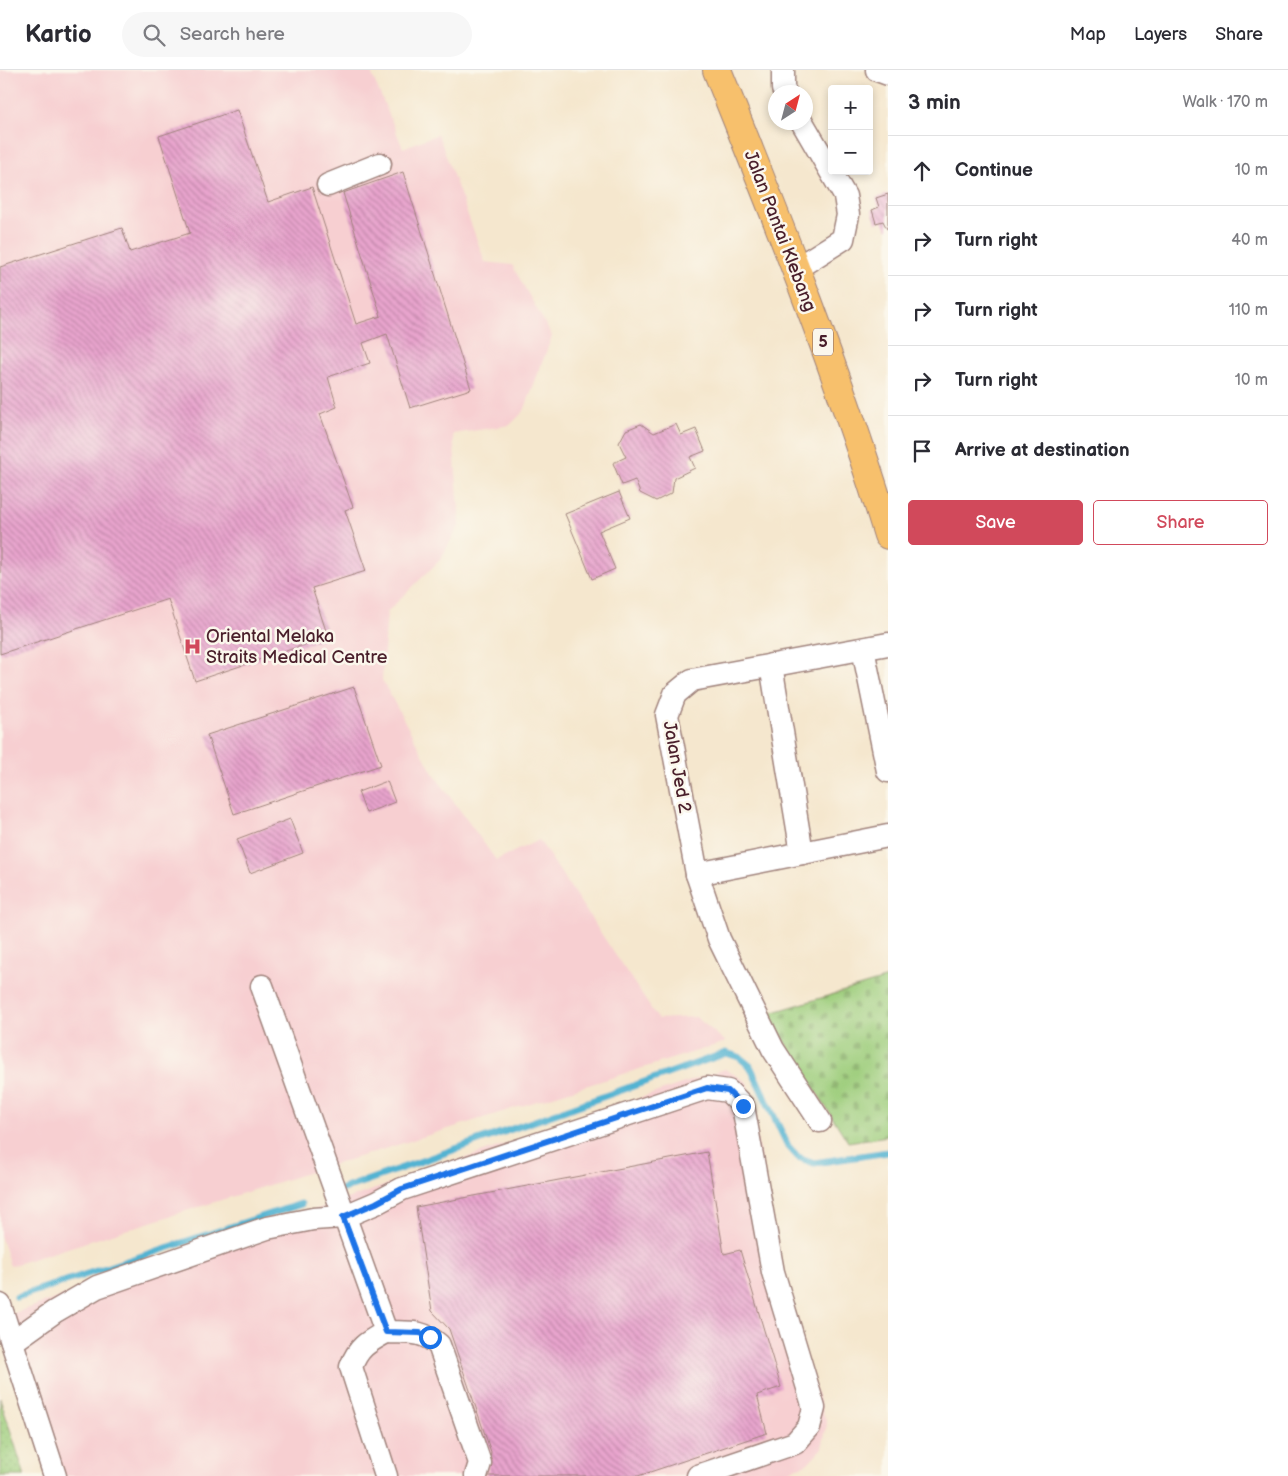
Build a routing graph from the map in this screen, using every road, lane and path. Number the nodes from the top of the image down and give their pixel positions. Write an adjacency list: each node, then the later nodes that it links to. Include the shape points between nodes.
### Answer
1 (717, 70): 9 (highway, Jalan Pantai Klebang / 5)
2 (782, 70): 5 (street)
3 (876, 70): 4 (street)
4 (888, 74)
5 (783, 85)
6 (807, 130): 9 (street, via 845,196 848,215 843,239)
7 (380, 164): 8 (street)
8 (328, 185)
9 (797, 268): 10 (highway, Jalan Pantai Klebang / 5)
10 (888, 535)
11 (888, 644): 12 (street, Jalan Jed 2)
12 (863, 648): 13 (street, Jalan Jed 2); 14 (street)
13 (771, 666): 16 (street); 17 (street, Jalan Jed 2, via 692,680 675,694 666,715)
14 (888, 772)
15 (888, 836): 16 (street)
16 (802, 853): 17 (street)
17 (698, 874): 19 (street, Jalan Jed 2, via 718,939 773,1049)
18 (262, 986): 20 (street)
19 (820, 1121)
20 (343, 1217): 22 (street); 23 (street, via 267,1228 97,1287); 27 (street, via 402,1189 707,1088 728,1091 743,1106 773,1272 814,1408 809,1427 795,1443)
21 (0, 1305): 23 (street)
22 (386, 1332): 25 (street, via 366,1343 355,1355 351,1368); 26 (street, via 420,1333 439,1345 480,1463)
23 (12, 1342): 24 (street)
24 (55, 1476)
25 (386, 1476)
26 (476, 1476)
27 (698, 1476)

